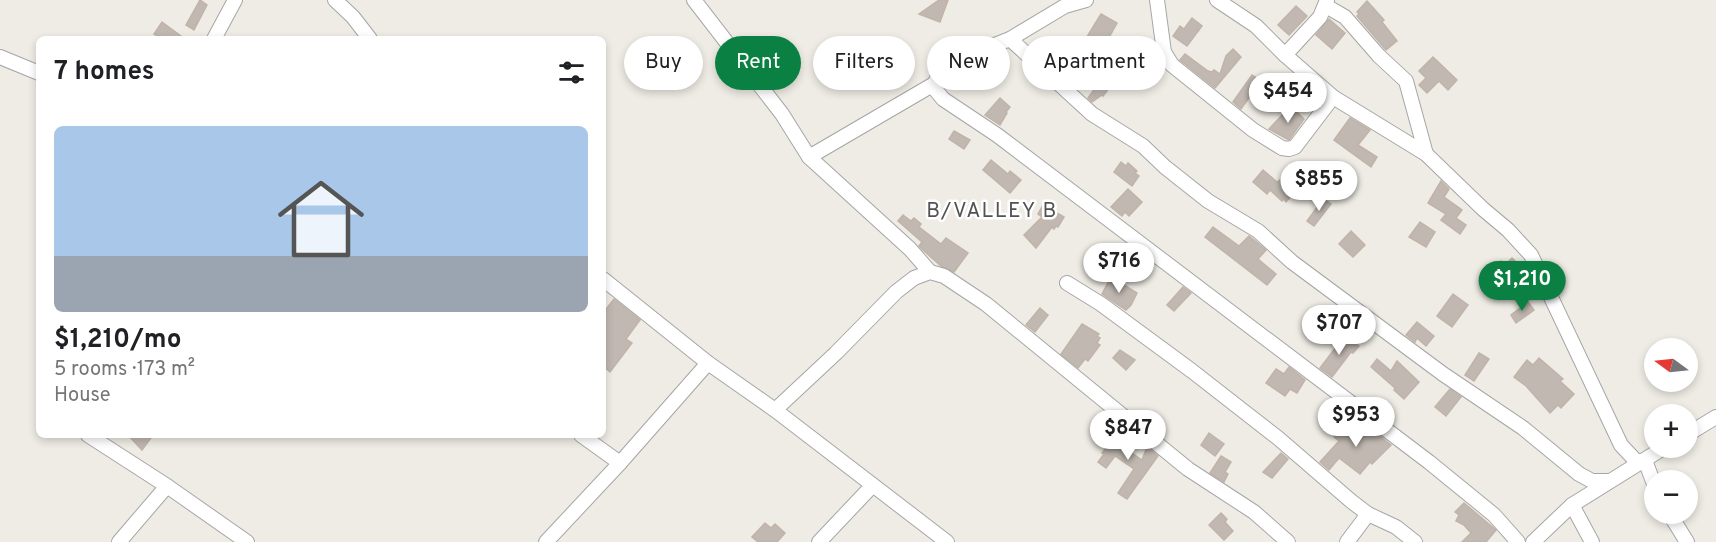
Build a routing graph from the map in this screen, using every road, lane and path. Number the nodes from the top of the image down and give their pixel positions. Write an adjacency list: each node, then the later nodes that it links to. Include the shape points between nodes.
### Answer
1 (235, 0): 8 (street)
2 (694, 0): 18 (street, via 782,114)
3 (1086, 0): 10 (street, via 1065,6)
4 (1157, 0): 16 (street, via 1164,52 1172,65 1253,130 1282,147 1295,147)
5 (1217, 0): 11 (street, via 1256,26)
6 (338, 1): 9 (street)
7 (1327, 3): 11 (street, via 1320,17); 17 (street, via 1406,81)
8 (216, 36)
9 (368, 36)
10 (1010, 39): 32 (street, via 1092,114 1143,146 1208,201 1258,231 1292,262 1523,428 1579,474 1592,481)
11 (1285, 55): 16 (street)
12 (0, 57): 13 (street)
13 (36, 72)
14 (927, 88): 18 (street)
15 (936, 90): 46 (street, via 1429,462 1494,515)
16 (1333, 97): 17 (street)
17 (1426, 154): 29 (street, via 1531,255 1621,445)
18 (809, 157): 19 (street)
19 (930, 272): 23 (street, via 896,292); 43 (street, via 944,276 986,304 1188,469 1254,512)
20 (606, 281): 22 (street)
21 (1067, 283): 36 (street, via 1191,371)
22 (708, 363): 23 (street); 30 (street)
23 (775, 410): 34 (street)
24 (1716, 417): 25 (street)
25 (1698, 428)
26 (93, 438): 33 (street)
27 (585, 438): 30 (street)
28 (1647, 458): 29 (street)
29 (1640, 462): 31 (street, via 1646,463); 32 (street)
30 (620, 463): 40 (street)
31 (1649, 470)
32 (1609, 481): 35 (street)
33 (167, 486): 38 (street); 39 (street)
34 (872, 486): 41 (street); 42 (street)
35 (1572, 505): 47 (street); 48 (street)
36 (1368, 514): 44 (street); 45 (street, via 1396,527)
37 (1676, 524): 49 (street)
38 (119, 542)
39 (247, 542)
40 (546, 542)
41 (819, 542)
42 (947, 542)
43 (1288, 542)
44 (1347, 542)
45 (1414, 542)
46 (1518, 542)
47 (1533, 542)
48 (1592, 542)
49 (1687, 542)

